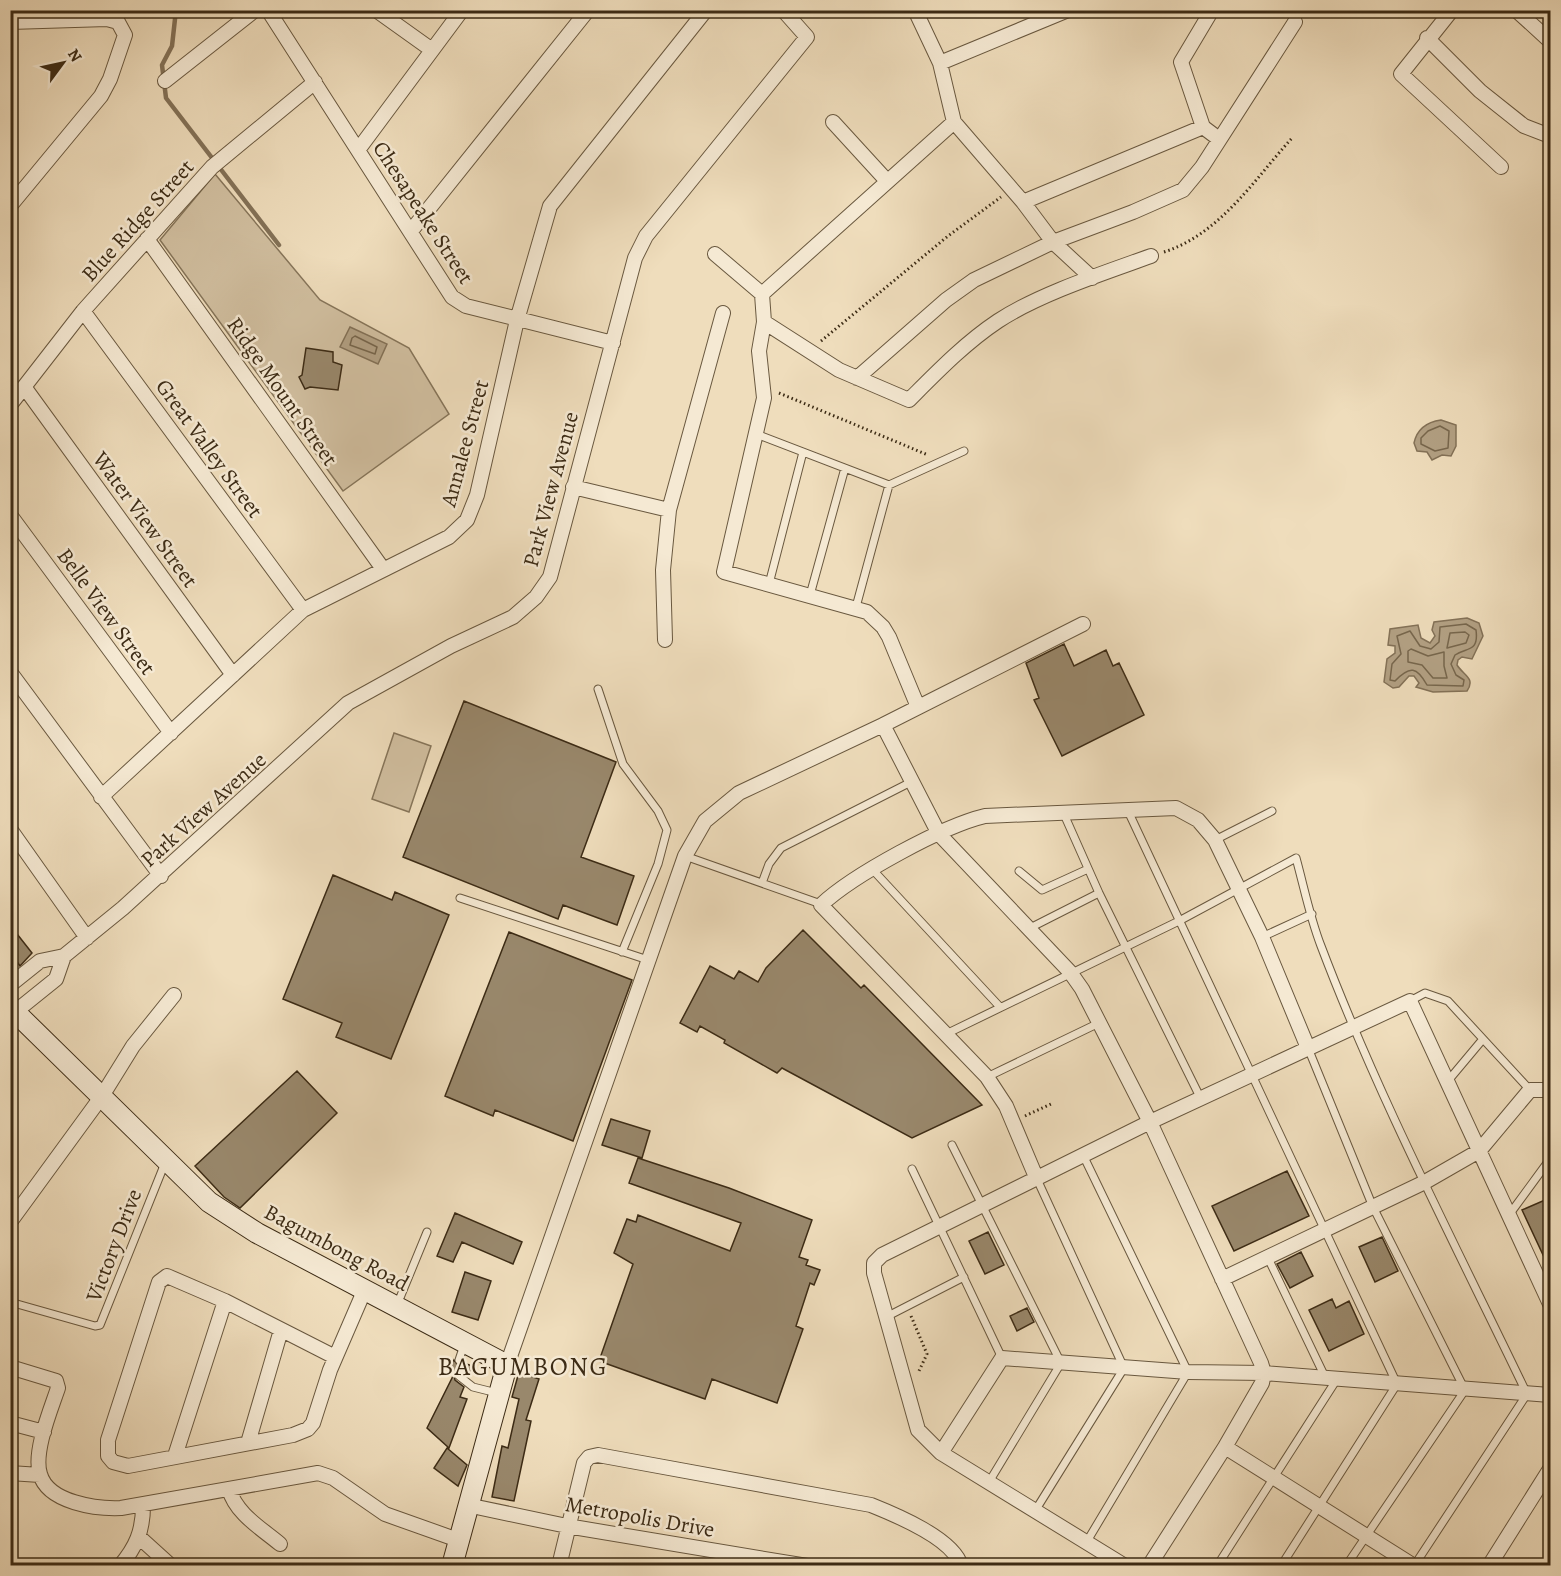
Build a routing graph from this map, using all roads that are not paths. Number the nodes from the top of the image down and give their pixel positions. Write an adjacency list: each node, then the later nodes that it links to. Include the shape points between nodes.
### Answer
1 (255, 10): 19 (street)
2 (268, 10): 20 (street, Chesapeake Street)
3 (376, 10): 17 (street)
4 (462, 10): 17 (street)
5 (588, 10): 31 (street)
6 (706, 10): 40 (street, Annalee Street, via 550,206)
7 (783, 10): 42 (street, Park View Avenue, via 807,37 646,236 634,258)
8 (915, 10): 18 (street)
9 (1068, 10): 18 (street)
10 (1212, 10): 23 (street, via 1181,62)
11 (1452, 10): 15 (street)
12 (1516, 10): 16 (street)
13 (10, 22): 30 (street, via 107,19 118,22 125,35 101,96)
14 (1295, 22): 25 (street)
15 (1427, 38): 24 (street, via 1497,105 1524,126); 27 (street, via 1401,74)
16 (1551, 41)
17 (432, 50): 26 (street)
18 (940, 63): 22 (street)
19 (165, 81)
20 (315, 82): 26 (street, Chesapeake Street); 32 (street, Blue Ridge Street, via 212,167)
21 (833, 122): 28 (street)
22 (954, 122): 28 (street); 29 (street)
23 (1203, 127): 25 (street); 29 (street)
24 (1551, 136)
25 (1219, 139): 33 (street, via 1193,180 1173,197)
26 (358, 150): 31 (street, Chesapeake Street)
27 (1501, 167)
28 (887, 182): 37 (street)
29 (1023, 202): 33 (street)
30 (10, 206)
31 (411, 231): 40 (street, Chesapeake Street, via 452,297 466,306)
32 (147, 239): 38 (street, Blue Ridge Street); 54 (street, Ridge Mount Street)
33 (1053, 242): 36 (street); 43 (street, via 960,289)
34 (716, 254): 37 (street)
35 (1150, 256): 36 (street)
36 (1092, 278): 43 (street, via 1001,319 909,400)
37 (762, 294): 41 (street)
38 (83, 311): 44 (street, Blue Ridge Street); 58 (street, Great Valley Street)
39 (723, 313): 52 (street)
40 (517, 320): 42 (street, Chesapeake Street); 54 (street, Annalee Street, via 477,495 467,520 449,537)
41 (764, 322): 43 (street, via 808,352); 46 (street, via 759,351 764,398)
42 (613, 343): 51 (street, Park View Avenue)
43 (857, 378)
44 (25, 388): 45 (street, Blue Ridge Street); 62 (street, Water View Street)
45 (10, 405)
46 (755, 434): 48 (lane); 55 (street, via 724,572)
47 (964, 451): 50 (lane)
48 (803, 452): 49 (lane); 55 (lane)
49 (845, 468): 50 (lane); 56 (lane)
50 (889, 485): 57 (lane)
51 (573, 487): 52 (street); 79 (street, Park View Avenue, via 550,578 536,597 513,617 451,646 348,704)
52 (669, 510): 60 (street, via 663,570)
53 (10, 515): 66 (street, Belle View Street)
54 (383, 569): 58 (street, Annalee Street)
55 (769, 584): 56 (street)
56 (810, 595): 57 (street)
57 (856, 607): 64 (street, via 883,627)
58 (303, 610): 62 (street, Annalee Street)
59 (1083, 624): 64 (street)
60 (665, 640)
61 (10, 672): 68 (street)
62 (233, 675): 66 (street, Annalee Street)
63 (598, 689): 91 (lane, via 623,764 658,811 667,830 658,864)
64 (918, 707): 65 (street)
65 (883, 725): 67 (street); 75 (street, via 739,793 705,821)
66 (171, 733): 68 (street, Annalee Street)
67 (911, 782): 73 (street); 80 (lane, via 781,848)
68 (100, 797): 79 (street)
69 (1128, 810): 70 (street); 74 (street, via 1176,808 1198,819); 86 (lane)
70 (1063, 812): 73 (street, via 985,816); 77 (lane)
71 (1272, 812): 74 (lane)
72 (10, 829): 89 (street)
73 (939, 834): 76 (street); 87 (street)
74 (1215, 840): 81 (street)
75 (685, 856): 80 (lane); 93 (street)
76 (872, 869): 84 (street); 98 (lane)
77 (1088, 869): 78 (lane, via 1042,890); 82 (lane)
78 (1019, 871)
79 (161, 876): 89 (street, Park View Avenue)
80 (762, 883): 84 (lane)
81 (1240, 889): 85 (lane, via 1296,858); 86 (lane); 88 (street)
82 (1099, 894): 87 (lane); 90 (lane)
83 (460, 898): 91 (lane)
84 (821, 904): 102 (street)
85 (1312, 914): 88 (lane); 101 (lane)
86 (1179, 921): 90 (lane); 105 (lane)
87 (1028, 929): 94 (street)
88 (1262, 937): 104 (street)
89 (87, 938): 92 (street, Park View Avenue)
90 (1125, 947): 94 (lane); 111 (lane)
91 (622, 952): 93 (lane)
92 (64, 956): 95 (street, Park View Avenue, via 40,960); 99 (street, Park View Avenue, via 56,979)
93 (649, 961): 141 (street)
94 (1071, 972): 98 (lane); 100 (street)
95 (10, 985)
96 (174, 995): 110 (street, via 133,1046)
97 (1410, 1001): 101 (street); 103 (lane, via 1425,993 1448,1001); 107 (street)
98 (1000, 1007): 102 (lane)
99 (13, 1010): 110 (main road, Bagumbong Road)
100 (1101, 1022): 106 (lane); 112 (street)
101 (1354, 1027): 104 (street); 120 (lane)
102 (946, 1034): 106 (street)
103 (1483, 1039): 107 (lane); 108 (lane)
104 (1308, 1048): 105 (street); 122 (lane)
105 (1251, 1076): 111 (street); 126 (lane)
106 (987, 1077): 119 (street, via 1013,1122)
107 (1447, 1082): 114 (street)
108 (1530, 1090): 109 (street); 114 (street)
109 (1551, 1090)
110 (102, 1096): 116 (main road, Bagumbong Road); 124 (street)
111 (1201, 1099): 112 (street)
112 (1150, 1122): 115 (street); 130 (street)
113 (951, 1145): 121 (lane)
114 (1479, 1151): 120 (street); 123 (street)
115 (1083, 1155): 119 (street); 144 (lane)
116 (167, 1158): 131 (main road, Bagumbong Road, via 209,1202 257,1233); 133 (lane, Victory Drive, via 100,1325)
117 (1551, 1159): 123 (lane)
118 (912, 1169): 125 (lane)
119 (1036, 1177): 121 (street); 143 (lane)
120 (1425, 1182): 122 (street); 151 (lane)
121 (982, 1203): 125 (street); 140 (lane)
122 (1373, 1207): 126 (street); 149 (lane)
123 (1509, 1215): 134 (street)
124 (10, 1222)
125 (938, 1225): 129 (lane); 136 (street, via 874,1263)
126 (1325, 1230): 128 (street); 148 (lane)
127 (427, 1232): 135 (lane)
128 (1268, 1258): 130 (street); 147 (lane)
129 (964, 1277): 136 (lane); 139 (lane)
130 (1222, 1279): 145 (street)
131 (365, 1289): 135 (main road, Bagumbong Road); 138 (street)
132 (225, 1301): 137 (street); 158 (street); 158 (street, via 167,1276 159,1282 107,1448 108,1456 120,1465)
133 (10, 1302)
134 (1551, 1304)
135 (396, 1306): 141 (main road, Bagumbong Road, via 462,1351)
136 (888, 1316): 157 (street, via 918,1430)
137 (281, 1330): 138 (street); 155 (street)
138 (335, 1357): 155 (street, via 317,1415 308,1429)
139 (1002, 1358): 140 (street); 157 (street)
140 (1061, 1363): 143 (street); 163 (lane)
141 (507, 1365): 150 (main road)
142 (10, 1367): 154 (street, via 56,1381 58,1388)
143 (1124, 1368): 144 (street); 168 (lane)
144 (1188, 1372): 145 (street); 173 (lane)
145 (1264, 1373): 147 (street); 156 (street)
146 (459, 1376): 150 (lane, via 473,1386)
147 (1331, 1379): 148 (street); 162 (lane)
148 (1397, 1384): 149 (street); 167 (lane)
149 (1465, 1390): 151 (street); 170 (lane)
150 (499, 1393): 165 (main road)
151 (1527, 1394): 152 (street); 186 (lane)
152 (1551, 1395)
153 (10, 1423): 154 (street)
154 (44, 1432): 161 (street)
155 (248, 1443): 158 (street)
156 (1225, 1447): 162 (street); 182 (street)
157 (941, 1453): 163 (street)
158 (175, 1456)
159 (1551, 1469): 187 (street)
160 (10, 1473): 161 (street)
161 (40, 1474): 166 (street, via 46,1484 69,1502 96,1509)
162 (1273, 1476): 167 (street); 183 (lane)
163 (989, 1482): 168 (street)
164 (229, 1489): 166 (street); 172 (street, via 318,1473 333,1478 385,1514); 174 (street, via 240,1510)
165 (467, 1505): 169 (street, Metropolis Drive); 172 (main road)
166 (143, 1506): 171 (street)
167 (1321, 1506): 170 (street); 184 (lane)
168 (1035, 1511): 173 (street)
169 (567, 1526): 178 (street); 179 (street, Metropolis Drive); 180 (street, via 584,1463 598,1455 871,1505 950,1547)
170 (1365, 1534): 185 (lane); 186 (street)
171 (139, 1538): 175 (street); 176 (street)
172 (458, 1540): 177 (main road)
173 (1086, 1543): 181 (street)
174 (280, 1544)
175 (120, 1566)
176 (171, 1566)
177 (452, 1566)
178 (560, 1566)
179 (807, 1566)
180 (961, 1566)
181 (1125, 1566)
182 (1149, 1566)
183 (1217, 1566)
184 (1281, 1566)
185 (1346, 1566)
186 (1414, 1566)
187 (1489, 1566)

